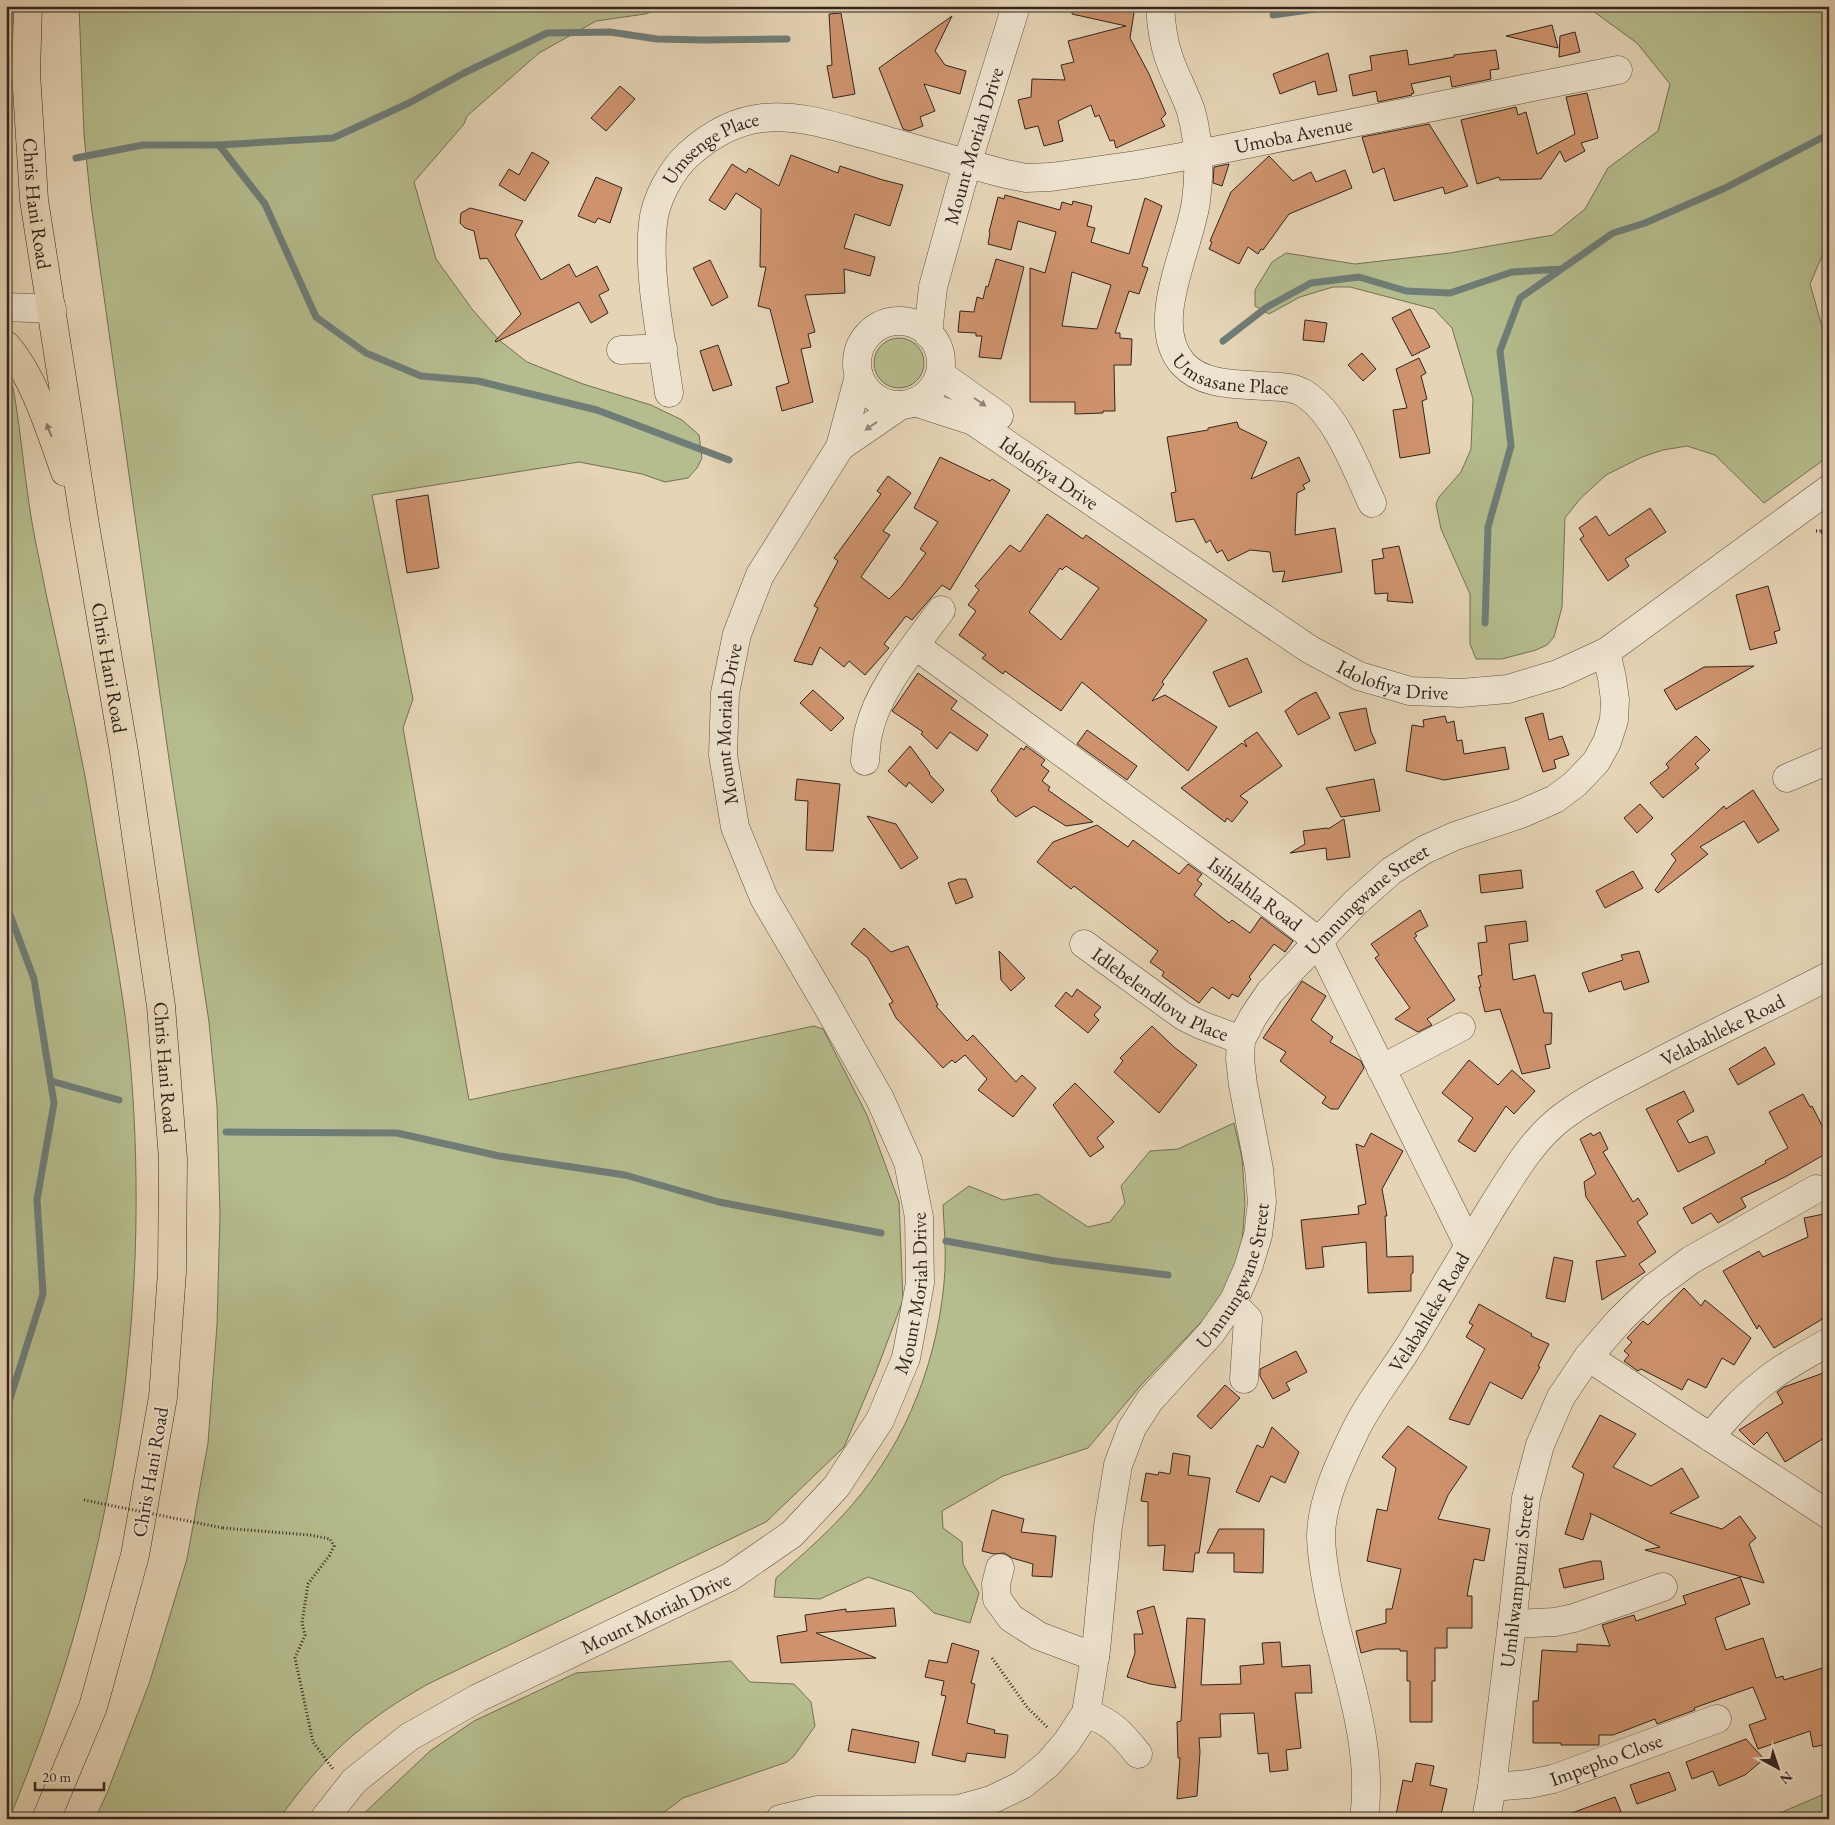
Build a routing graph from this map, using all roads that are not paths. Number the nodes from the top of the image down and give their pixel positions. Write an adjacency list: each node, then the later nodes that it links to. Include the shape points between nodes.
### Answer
1 (28, 6): 8 (main road, Chris Hani Road, via 26,73 34,200)
2 (1016, 6): 6 (street, Mount Moriah Drive)
3 (1160, 6): 5 (street, Umsasane Place, via 1161,28 1169,59 1190,110)
4 (1618, 70): 5 (street, Umoba Avenue)
5 (1198, 154): 6 (street, Umoba Avenue, via 1051,178 1026,178); 20 (street, Umsasane Place, via 1196,203 1168,308 1168,329 1173,348 1183,364 1196,375 1211,381 1288,387 1305,394 1336,428)
6 (967, 164): 9 (street, Mount Moriah Drive, via 933,287); 11 (street, Umsenge Place, via 796,118 762,118 744,122 705,140 680,162 664,190 653,220 651,250)
7 (6, 307): 8 (street)
8 (52, 309): 21 (main road, Chris Hani Road)
9 (918, 328): 13 (street, via 938,348); 14 (street, Mount Moriah Drive, via 893,322 879,326 860,348)
10 (6, 345): 21 (main road, one-way to 10, via 35,395)
11 (663, 348): 12 (street); 15 (street, Umsenge Place)
12 (621, 350)
13 (940, 374): 16 (street, Mount Moriah Drive, via 932,390); 17 (street, Idolofiya Drive, one-way to 17, via 999,416)
14 (859, 376): 16 (street, via 876,399 888,404); 18 (street, Mount Moriah Drive)
15 (669, 393)
16 (907, 404): 17 (street, Idolofiya Drive); 18 (street, Mount Moriah Drive, one-way to 18)
17 (973, 420): 24 (street, Idolofiya Drive, via 1309,649 1359,676 1410,691 1461,693 1508,689 1558,674)
18 (840, 447): 51 (street, Mount Moriah Drive, via 760,575 737,634 725,692 723,755 735,827 764,898 880,1099 908,1162 919,1217 920,1283 906,1358 880,1420 836,1487 792,1534 730,1577 478,1698 408,1736 354,1781)
19 (1829, 489): 24 (street, Idolofiya Drive)
20 (1372, 503)
21 (85, 525): 50 (main road, Chris Hani Road, via 122,742 161,1006 173,1159 172,1272 163,1397 135,1555 93,1707)
22 (941, 610): 23 (street)
23 (916, 646): 26 (street, via 874,713 868,731); 28 (street, Isihlahla Road)
24 (1606, 652): 28 (street, Umnungwane Street, via 1615,700 1614,720 1596,762 1575,784 1555,799 1521,814 1424,850 1391,871)
25 (1829, 760): 27 (street)
26 (865, 761)
27 (1787, 778)
28 (1319, 942): 32 (street, Umnungwane Street, via 1270,992); 33 (street, Isihlahla Road)
29 (1084, 944): 32 (street, Idlebelendlovu Place, via 1183,1016)
30 (1829, 976): 35 (street, Velabahleke Road, via 1592,1096 1558,1120 1530,1150)
31 (1460, 1027): 33 (street)
32 (1241, 1040): 36 (street, Umnungwane Street, via 1242,1076 1262,1202 1258,1235)
33 (1381, 1070): 35 (street, Isihlahla Road)
34 (1816, 1189): 38 (street, Umhlwampunzi Street, via 1691,1260 1660,1282)
35 (1469, 1246): 53 (street, Velabahleke Road, via 1357,1426 1338,1468 1321,1534 1324,1568 1364,1744)
36 (1232, 1303): 39 (street, via 1248,1319); 45 (street, Umnungwane Street, via 1210,1333 1150,1400 1132,1428 1118,1465)
37 (1829, 1342): 40 (street, via 1762,1383 1737,1405)
38 (1588, 1357): 40 (street); 44 (street, Umhlwampunzi Street, via 1561,1397 1540,1445 1526,1498)
39 (1244, 1379)
40 (1710, 1437): 41 (street)
41 (1829, 1514)
42 (1000, 1568): 45 (street, via 997,1599 1011,1618 1039,1636)
43 (1663, 1587): 44 (street, via 1574,1618)
44 (1512, 1624): 49 (street, Umhlwampunzi Street)
45 (1095, 1657): 46 (street, Umnungwane Street)
46 (1086, 1713): 48 (street, via 1110,1724); 52 (street, Umnungwane Street, via 1048,1764 1022,1785 991,1800 959,1809 817,1810)
47 (1717, 1720): 49 (street, Impepho Close, via 1553,1779)
48 (1138, 1754)
49 (1492, 1787): 54 (street, Umhlwampunzi Street)
50 (46, 1819)
51 (324, 1819)
52 (780, 1819)
53 (1364, 1819)
54 (1486, 1819)

